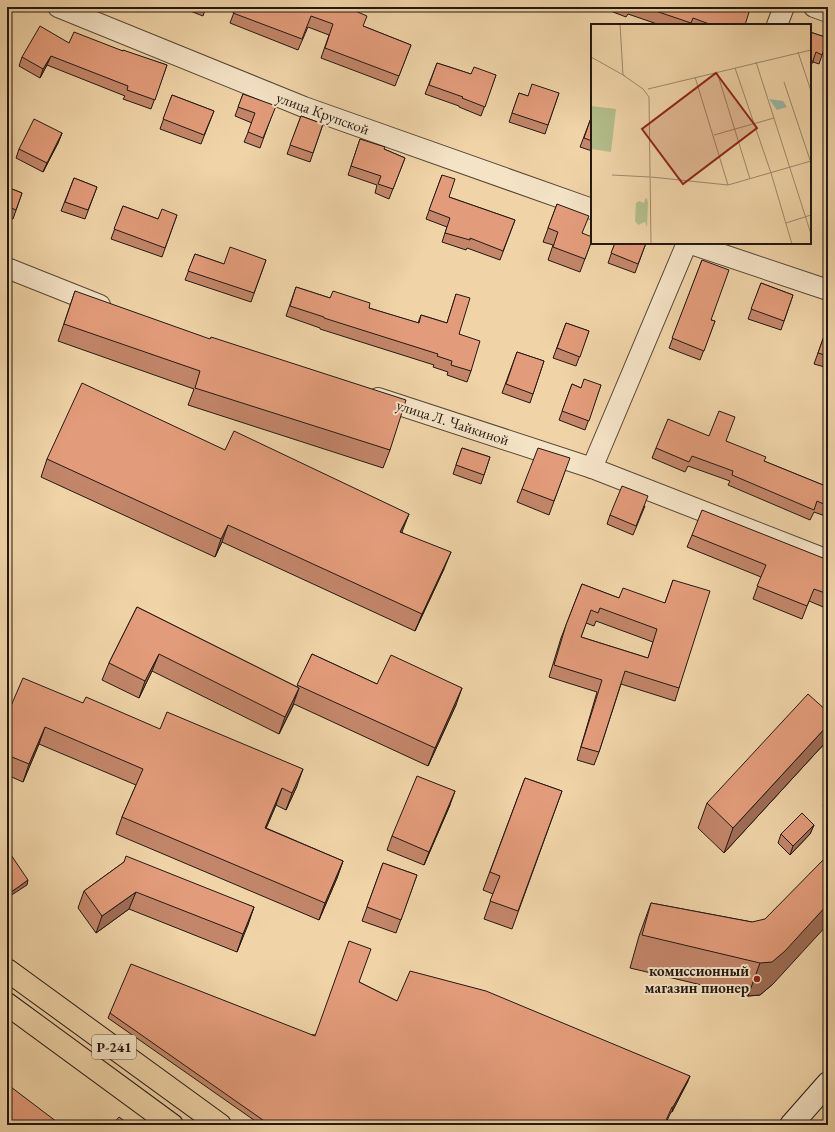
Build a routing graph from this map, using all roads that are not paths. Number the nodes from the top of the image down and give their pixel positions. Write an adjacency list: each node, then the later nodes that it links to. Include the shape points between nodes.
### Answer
1 (58, 7): 6 (street, улица Крупской, via 304,107)
2 (784, 7): 5 (street)
3 (814, 7): 4 (street)
4 (828, 12)
5 (777, 24)
6 (591, 209)
7 (688, 244): 13 (street)
8 (691, 244): 10 (street)
9 (7, 268): 11 (street)
10 (828, 290)
11 (117, 312)
12 (358, 392): 13 (street, улица Л. Чайкиной)
13 (592, 468): 14 (street, улица Л. Чайкиной)
14 (828, 560)
15 (7, 970): 19 (highway, Р-241)
16 (7, 1004): 18 (highway, Р-241)
17 (828, 1083): 20 (main road)
18 (172, 1125)
19 (220, 1125)
20 (791, 1125)

